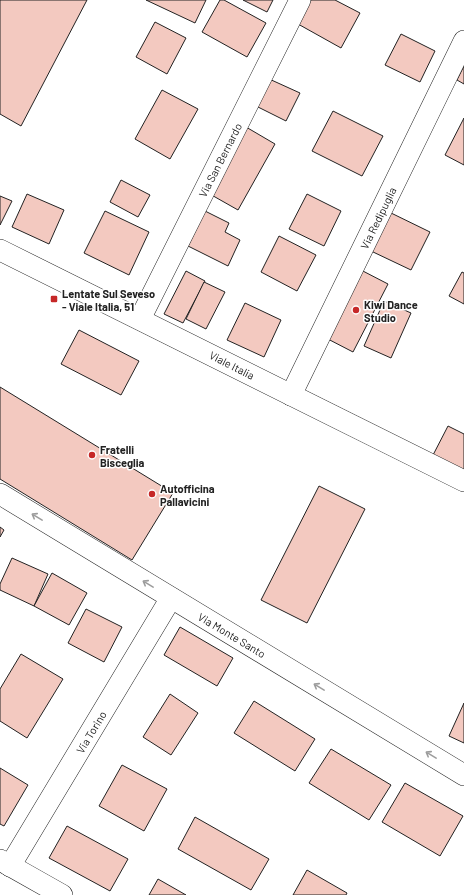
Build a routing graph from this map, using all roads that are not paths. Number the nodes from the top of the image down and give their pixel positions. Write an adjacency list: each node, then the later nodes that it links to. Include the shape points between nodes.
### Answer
1 (300, 0): 4 (street, Via San Bernardo)
2 (464, 41): 5 (street, Via Redipuglia)
3 (0, 250): 4 (street, Viale Italia)
4 (140, 319): 5 (street, Viale Italia)
5 (291, 395): 6 (street, Viale Italia)
6 (464, 481)
7 (0, 494): 8 (street, Via Monte Santo, one-way to 7)
8 (171, 598): 9 (street, Via Monte Santo, one-way to 8); 10 (street, Via Torino)
9 (464, 775)
10 (5, 863): 11 (street)
11 (62, 895)

